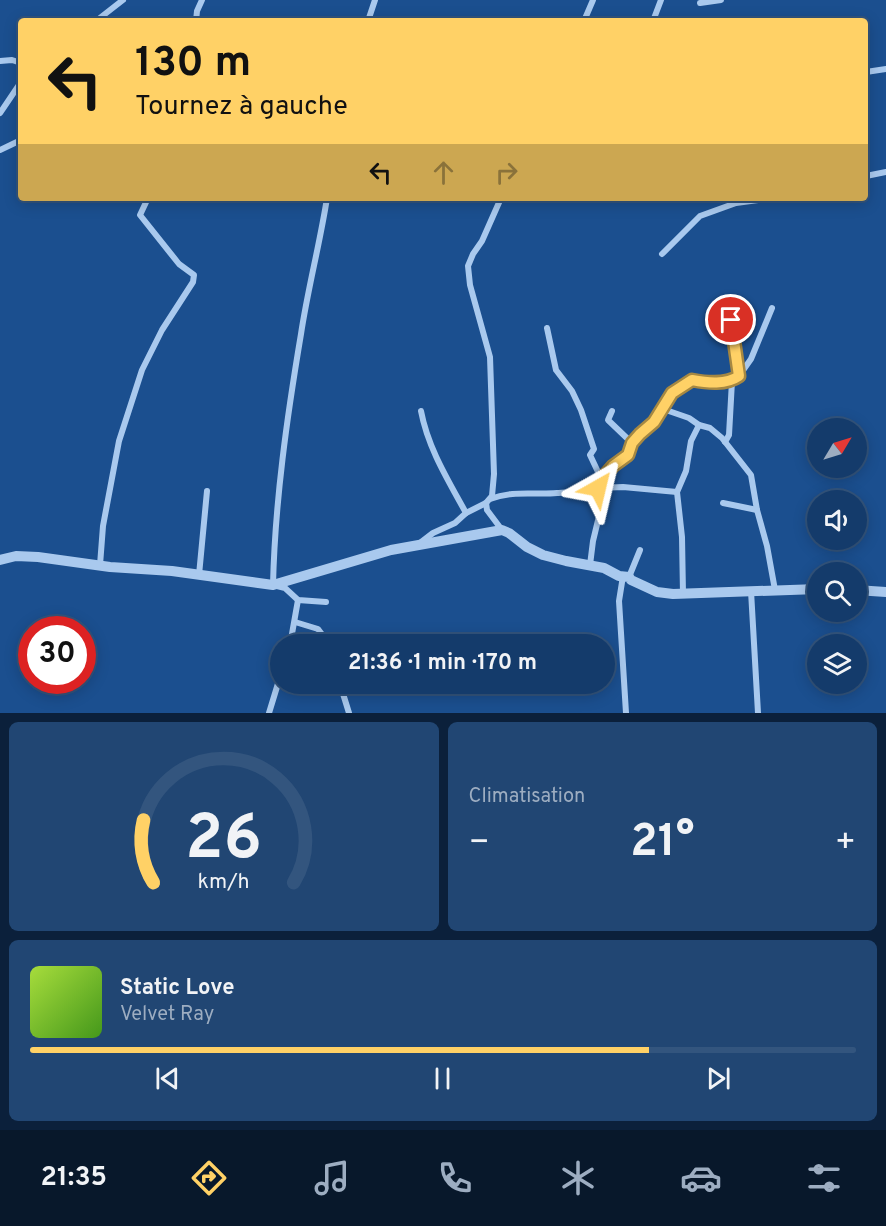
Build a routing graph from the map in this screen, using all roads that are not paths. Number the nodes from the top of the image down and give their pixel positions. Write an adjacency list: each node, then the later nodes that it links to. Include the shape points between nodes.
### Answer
1 (123, 0): 8 (street)
2 (202, 0): 9 (street)
3 (375, 0): 10 (street)
4 (593, 0): 11 (street)
5 (661, 0): 12 (street)
6 (720, 0): 7 (street)
7 (700, 3)
8 (100, 18)
9 (196, 18)
10 (369, 18)
11 (585, 18)
12 (654, 18)
13 (0, 61): 14 (street)
14 (18, 62)
15 (886, 69): 16 (street)
16 (868, 72)
17 (18, 86): 18 (street)
18 (0, 113)
19 (18, 141): 20 (street)
20 (0, 150)
21 (886, 172): 22 (street)
22 (868, 176)
23 (147, 201): 50 (street, via 140,215 179,264 194,275 138,380 119,441)
24 (326, 201): 54 (street, via 288,414 275,523)
25 (500, 201): 42 (street, via 468,266 490,357 494,474)
26 (731, 201): 27 (street, via 700,216)
27 (662, 254)
28 (730, 306): 31 (street)
29 (772, 308): 31 (street, via 752,359)
30 (547, 328): 39 (street, via 556,370 572,391 594,449 590,455 599,474)
31 (739, 376): 32 (street)
32 (732, 381): 33 (street, via 692,380 672,393); 37 (street, via 729,435)
33 (663, 409): 36 (street); 38 (street)
34 (421, 411): 45 (street, via 424,429 439,463)
35 (612, 411): 38 (street, via 608,420)
36 (699, 425): 37 (street, via 710,428); 41 (street)
37 (725, 442): 44 (street, via 751,475)
38 (632, 443): 39 (street, via 628,455 613,466)
39 (599, 487): 41 (street); 42 (street, via 557,493 517,492); 51 (street, via 600,512)
40 (207, 491): 52 (street)
41 (677, 492): 60 (street)
42 (488, 501): 45 (street); 46 (street, via 487,510)
43 (723, 503): 44 (street)
44 (757, 510): 56 (street)
45 (466, 513): 47 (street)
46 (502, 530): 47 (street); 51 (street, via 534,551)
47 (418, 545): 54 (street, via 365,556)
48 (640, 550): 53 (street)
49 (0, 560): 50 (street, via 38,557)
50 (100, 565): 52 (street)
51 (590, 565): 53 (street)
52 (199, 575): 54 (street)
53 (626, 576): 60 (street, via 657,592); 70 (street, via 619,601)
54 (273, 585): 61 (street, via 285,588)
55 (807, 589): 56 (street)
56 (775, 590): 57 (street)
57 (751, 591): 60 (street); 71 (street)
58 (867, 591): 59 (street)
59 (886, 592)
60 (682, 594)
61 (298, 600): 62 (street); 63 (street)
62 (326, 602)
63 (295, 622): 64 (street); 65 (street, via 318,629)
64 (292, 634)
65 (322, 634)
66 (275, 694): 68 (street)
67 (343, 694): 69 (street)
68 (269, 713)
69 (349, 713)
70 (626, 713)
71 (758, 713)

